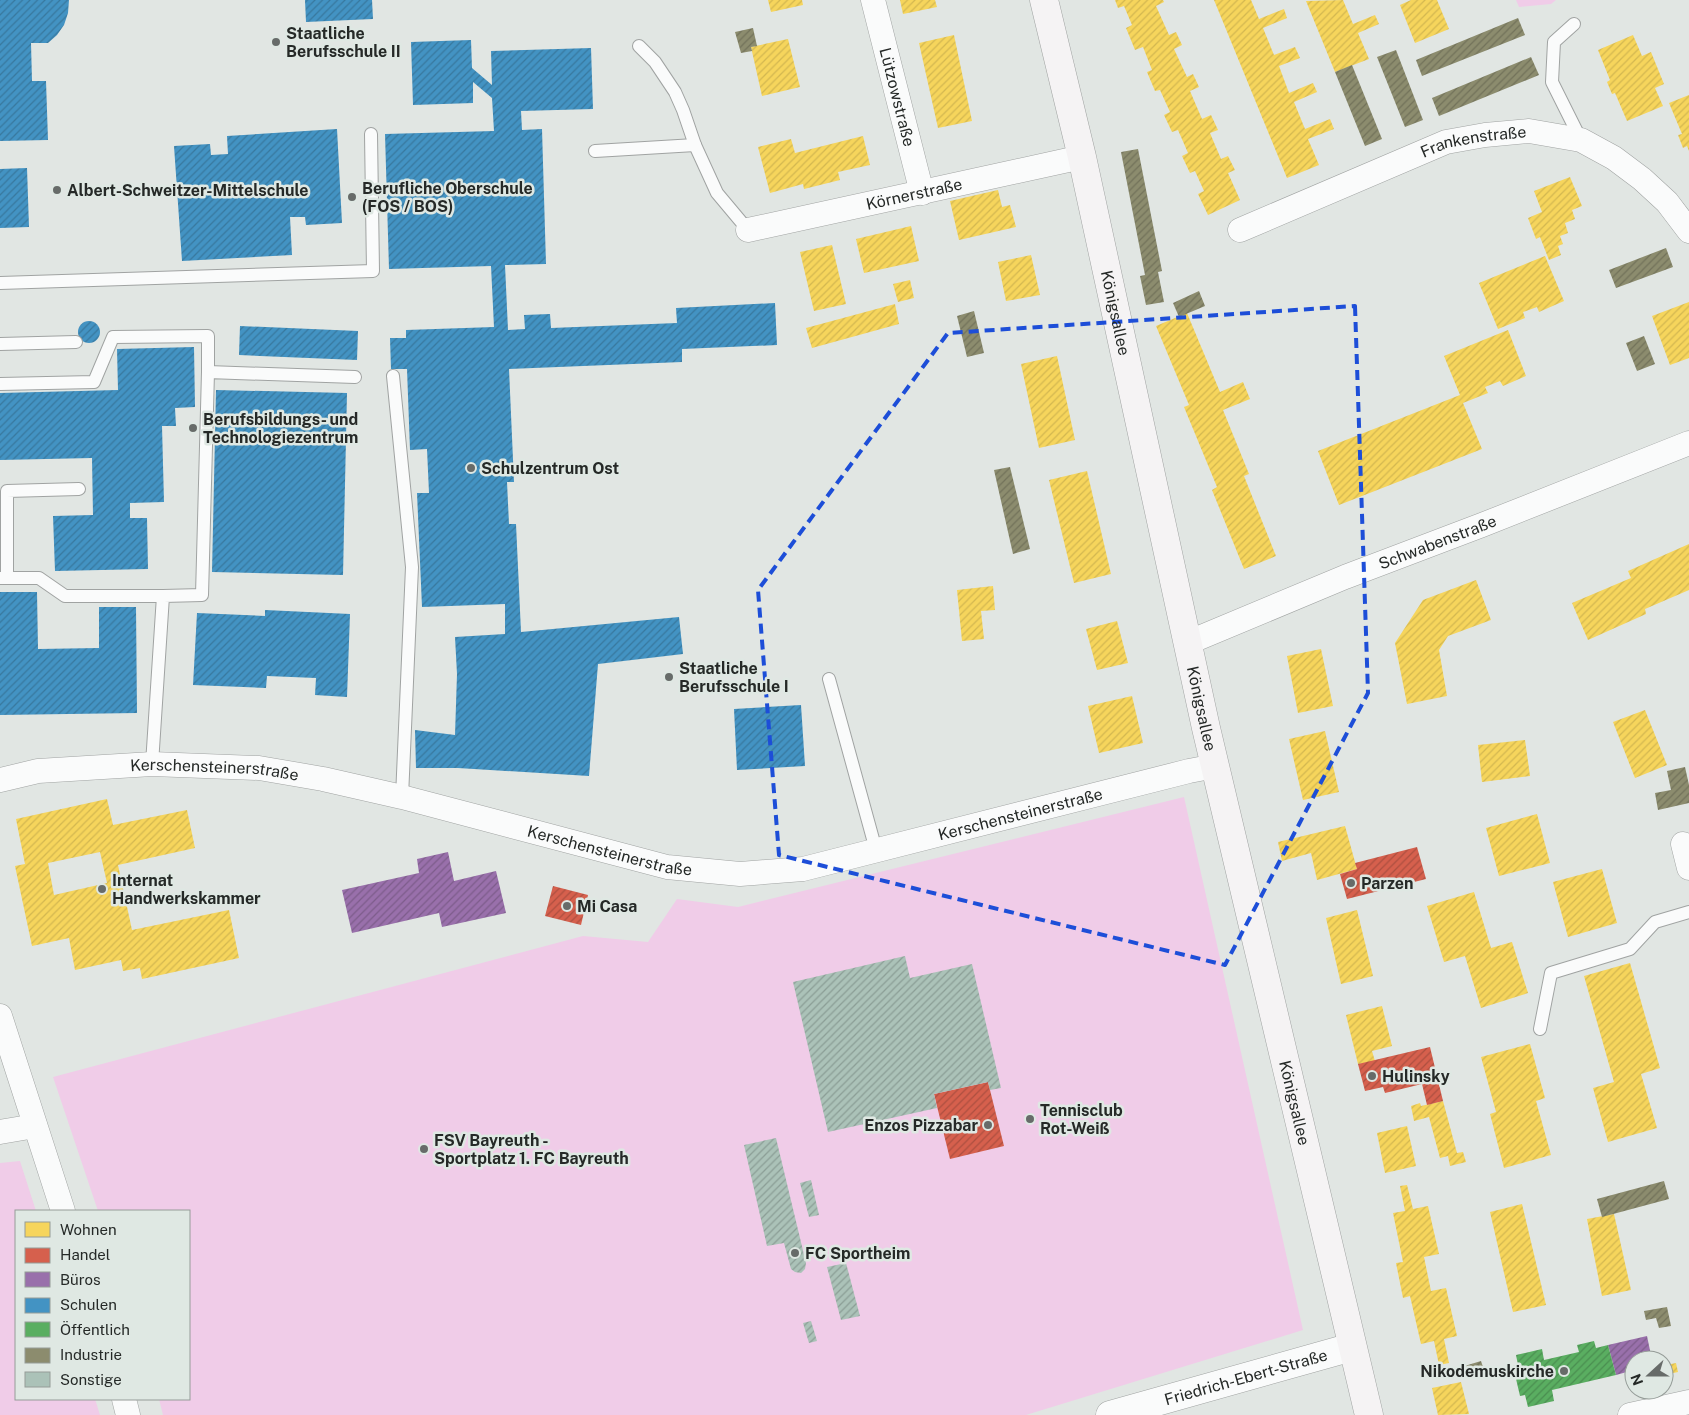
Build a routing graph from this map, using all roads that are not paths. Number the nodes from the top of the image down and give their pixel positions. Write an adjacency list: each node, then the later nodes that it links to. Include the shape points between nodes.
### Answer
1 (873, 0): 10 (street, Lützowstraße)
2 (1044, 0): 9 (main road, Königsallee)
3 (1574, 24): 6 (lane, via 1554,42 1552,82)
4 (639, 46): 7 (lane, via 655,62 675,92)
5 (371, 134): 14 (lane, via 374,272)
6 (1581, 140): 12 (street, Frankenstraße, via 1529,131 1446,142); 13 (street, Frankenstraße, via 1614,158 1642,179 1667,202)
7 (695, 145): 8 (lane); 11 (lane, via 718,193)
8 (595, 151)
9 (1082, 157): 10 (street, Körnerstraße); 25 (main road, Königsallee)
10 (922, 193): 11 (street, Körnerstraße)
11 (748, 230)
12 (1240, 230)
13 (1689, 231)
14 (0, 283)
15 (76, 342): 16 (lane)
16 (0, 344)
17 (208, 372): 19 (lane); 20 (lane, via 208,336 114,337 94,382); 24 (lane, via 202,595)
18 (393, 376): 30 (lane, via 412,567)
19 (355, 377)
20 (0, 384)
21 (1689, 443): 25 (street, Schwabenstraße, via 1345,577)
22 (79, 489): 23 (lane, via 7,491)
23 (4, 578): 24 (lane, via 39,578 65,596)
24 (164, 596): 27 (lane)
25 (1187, 643): 28 (main road, Königsallee)
26 (829, 679): 32 (lane)
27 (152, 764): 29 (street, Kerschensteinerstraße, via 38,771); 30 (street, Kerschensteinerstraße, via 259,768)
28 (1215, 766): 32 (street, Kerschensteinerstraße); 40 (main road, Königsallee)
29 (0, 780)
30 (402, 797): 32 (street, Kerschensteinerstraße, via 667,868 740,874 803,869)
31 (1683, 844): 33 (street)
32 (876, 850)
33 (1689, 868)
34 (1689, 912): 36 (lane, via 1655,922 1630,949 1551,973)
35 (0, 1016): 37 (street)
36 (1540, 1029)
37 (35, 1126): 38 (street); 39 (street)
38 (0, 1132)
39 (63, 1210)
40 (1352, 1347): 44 (street, Friedrich-Ebert-Straße); 45 (main road, Königsallee)
41 (124, 1400): 43 (street)
42 (1689, 1402): 46 (street)
43 (128, 1415)
44 (1110, 1415)
45 (1369, 1415)
46 (1630, 1415)

